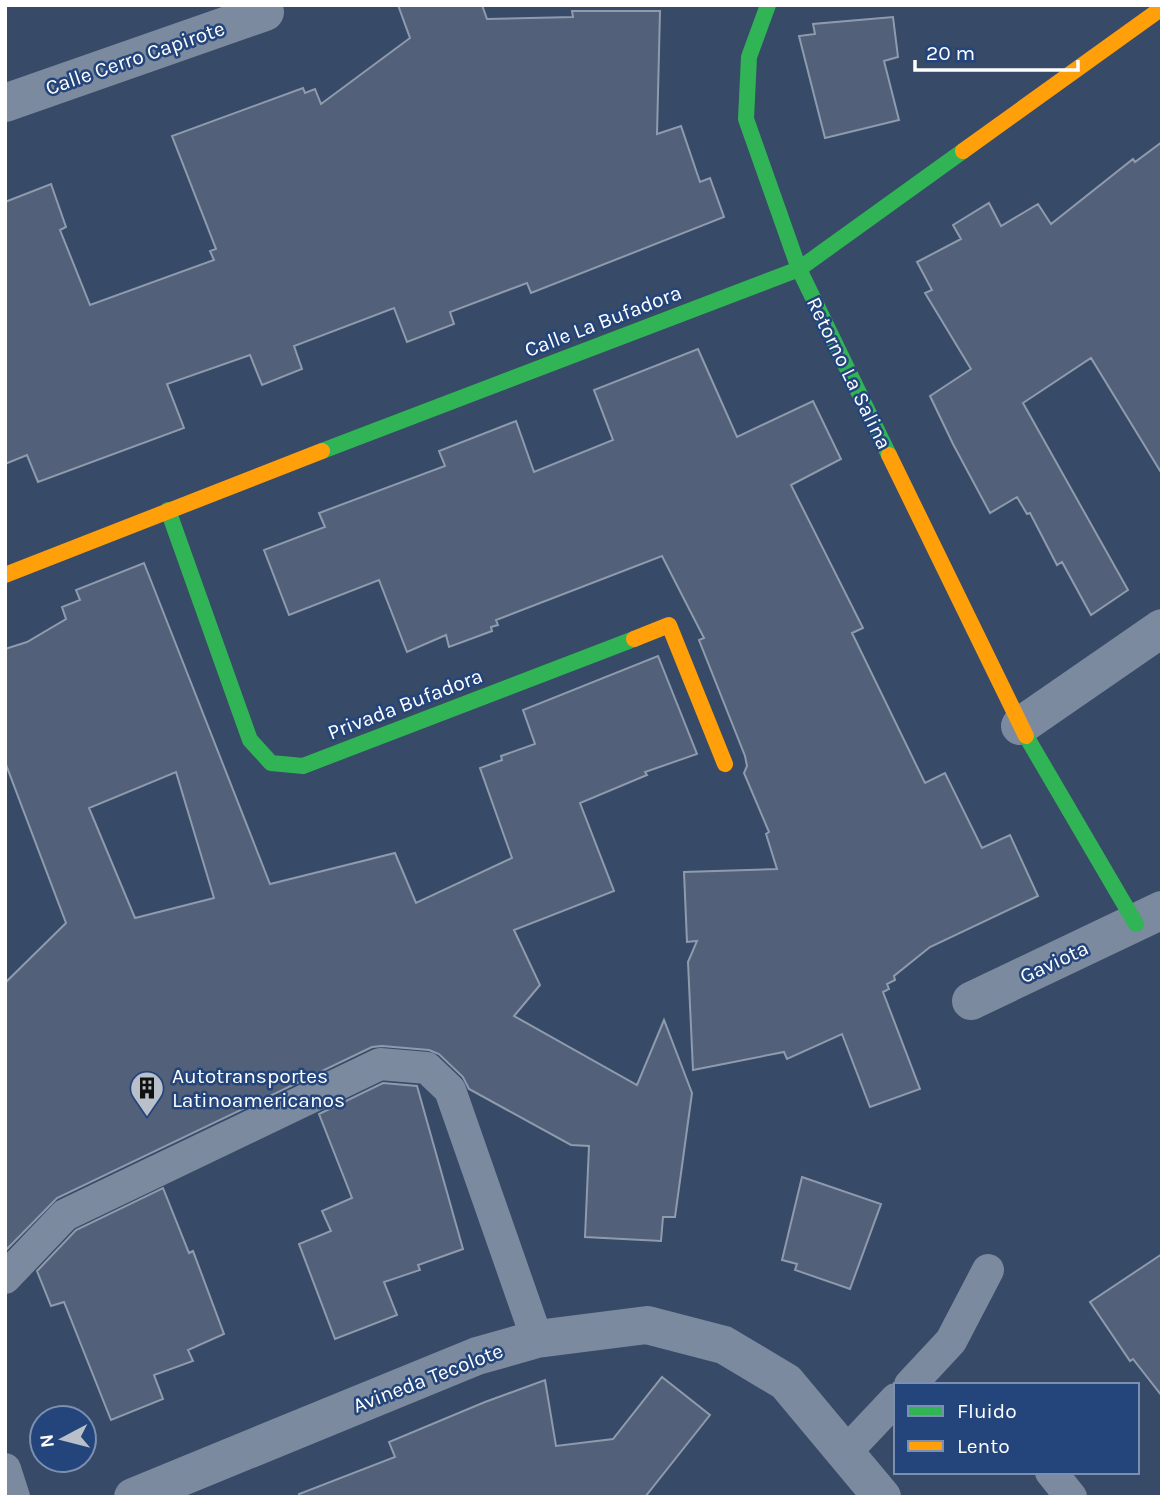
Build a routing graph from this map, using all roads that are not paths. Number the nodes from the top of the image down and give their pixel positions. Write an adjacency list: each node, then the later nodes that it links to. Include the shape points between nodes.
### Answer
1 (768, 5): 5 (street, Retorno La Salina, via 749,57 746,118)
2 (1162, 8): 5 (street, Calle La Bufadora)
3 (265, 12): 4 (street, Calle Cerro Capirote)
4 (5, 103)
5 (799, 269): 6 (street, Calle La Bufadora); 9 (street, Retorno La Salina)
6 (169, 509): 7 (street, Calle La Bufadora); 10 (street, Privada Bufadora, via 250,740 271,763 303,766 669,625)
7 (5, 575)
8 (1162, 628): 9 (street)
9 (1020, 726): 11 (street, Retorno La Salina)
10 (725, 764)
11 (1149, 917): 12 (street, Gaviota)
12 (971, 1001)
13 (988, 1270): 16 (lane, via 951,1341)
14 (5, 1278): 15 (lane, via 65,1215 380,1064 427,1068 450,1090)
15 (537, 1339): 18 (street, Avineda Tecolote, via 647,1325 724,1345 786,1382); 22 (street, Avineda Tecolote, via 477,1356)
16 (911, 1383)
17 (894, 1401): 18 (lane)
18 (845, 1453): 23 (street, Avineda Tecolote)
19 (5, 1469): 21 (lane)
20 (1053, 1474): 24 (lane)
21 (14, 1497)
22 (133, 1497)
23 (882, 1497)
24 (1070, 1497)

